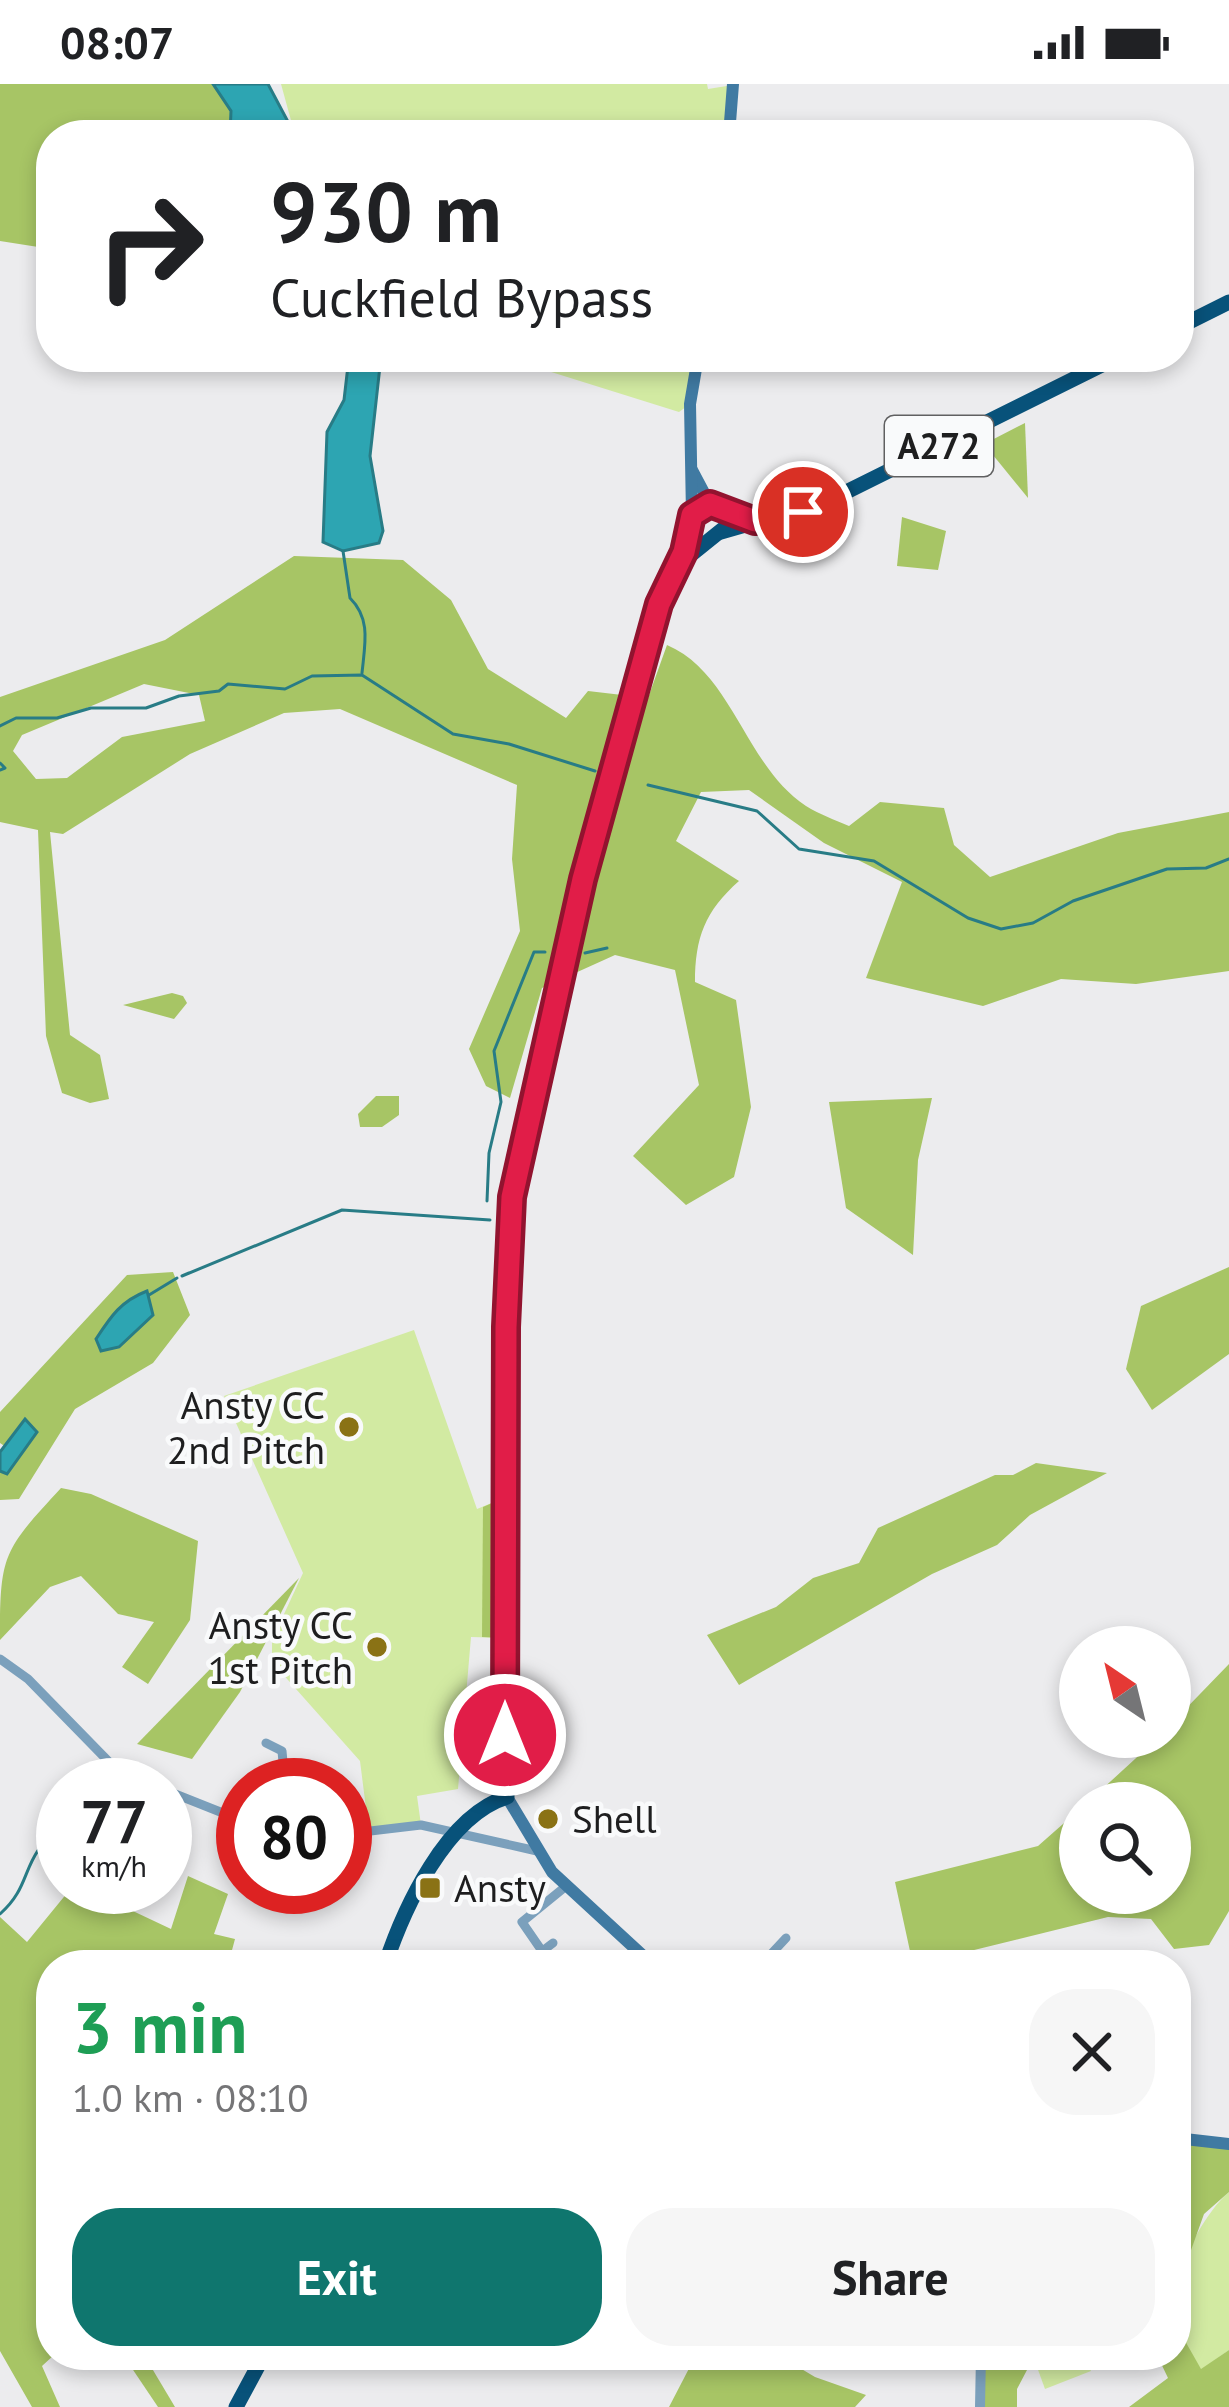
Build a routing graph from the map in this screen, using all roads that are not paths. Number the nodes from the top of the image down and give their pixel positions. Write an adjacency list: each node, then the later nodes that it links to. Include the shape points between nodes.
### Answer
1 (733, 84): 2 (main road)
2 (730, 120)
3 (1229, 302): 4 (highway)
4 (1194, 320)
5 (695, 372): 7 (main road)
6 (1088, 372): 10 (highway, A272, via 826,502)
7 (691, 469): 8 (main road); 9 (main road)
8 (715, 506): 9 (highway); 10 (highway); 11 (highway, via 725,523)
9 (692, 521): 11 (highway); 12 (highway, A272)
10 (755, 521): 11 (highway, A272)
11 (716, 535): 12 (highway, A272)
12 (679, 564): 19 (highway, A272, via 659,604 583,879 512,1197)
13 (0, 1659): 17 (street)
14 (266, 1742): 15 (street)
15 (283, 1751): 16 (street); 18 (street)
16 (297, 1754)
17 (105, 1758)
18 (283, 1758)
19 (507, 1797): 20 (highway); 22 (main road)
20 (458, 1829): 21 (street); 22 (street); 26 (highway)
21 (372, 1831)
22 (537, 1851): 23 (main road)
23 (566, 1887): 27 (street, via 522,1922); 29 (main road)
24 (786, 1938): 30 (street)
25 (553, 1942): 28 (street)
26 (392, 1950)
27 (541, 1950)
28 (543, 1950)
29 (636, 1950)
30 (775, 1950)
31 (1191, 2140): 32 (main road)
32 (1229, 2144)
33 (256, 2370): 35 (highway)
34 (981, 2370): 36 (street)
35 (236, 2407)
36 (980, 2407)

